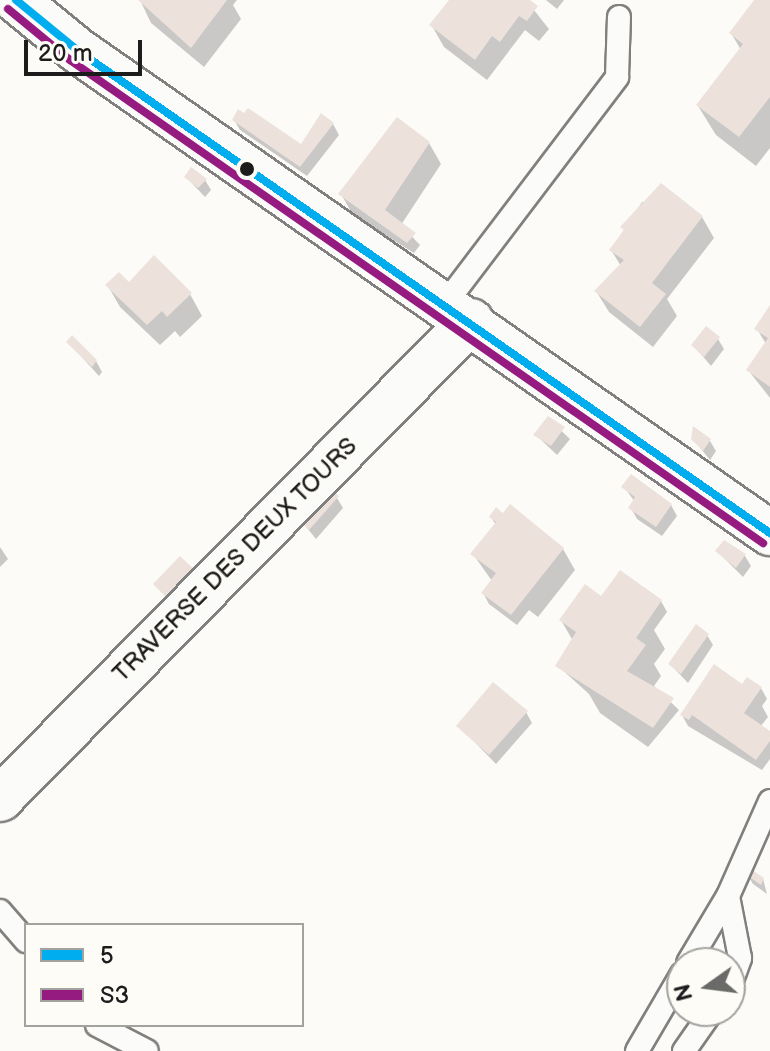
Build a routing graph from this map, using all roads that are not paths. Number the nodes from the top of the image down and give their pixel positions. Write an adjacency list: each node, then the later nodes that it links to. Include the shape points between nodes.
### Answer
1 (16, 0): 3 (street, via 77,50)
2 (619, 17): 3 (lane, via 617,77)
3 (458, 312): 4 (street); 5 (street, TRAVERSE DES DEUX TOURS)
4 (770, 533)
5 (0, 799)
6 (770, 801): 7 (lane)
7 (728, 896): 10 (lane); 11 (lane)
8 (0, 911): 9 (lane)
9 (24, 939)
10 (698, 947)
11 (738, 947)
12 (666, 1001): 16 (lane)
13 (100, 1027): 15 (lane)
14 (701, 1027): 17 (lane)
15 (135, 1048)
16 (637, 1051)
17 (684, 1051)

